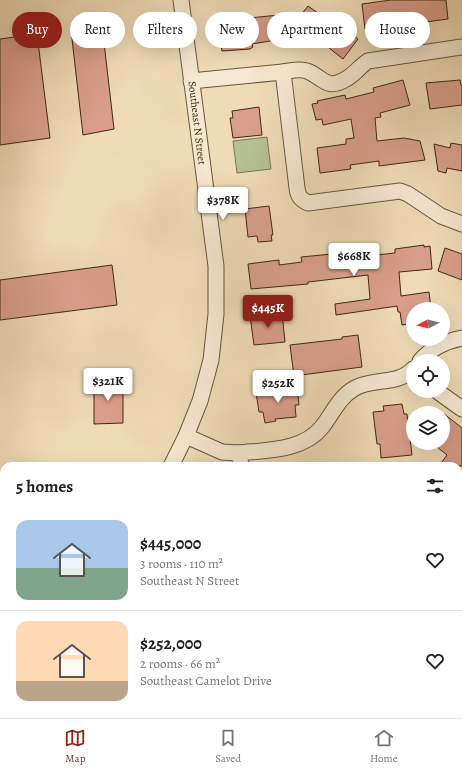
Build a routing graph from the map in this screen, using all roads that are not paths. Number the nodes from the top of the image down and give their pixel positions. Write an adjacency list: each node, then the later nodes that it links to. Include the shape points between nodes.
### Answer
1 (181, 0): 4 (street, Southeast N Street)
2 (462, 47): 3 (street, via 368,61 346,80 331,84 308,71)
3 (283, 72): 4 (street); 5 (street, via 298,196 301,200 308,203 400,191 441,216)
4 (191, 81): 11 (street, Southeast N Street, via 216,266 216,314 211,360 200,401)
5 (462, 224)
6 (462, 338): 7 (street, via 450,340)
7 (428, 354)
8 (406, 373): 12 (street, via 392,380 357,387 346,394 322,427 301,442)
9 (447, 398): 10 (street)
10 (462, 409)
11 (186, 436): 12 (street); 13 (street, Southeast N Street)
12 (240, 459)
13 (173, 462)

